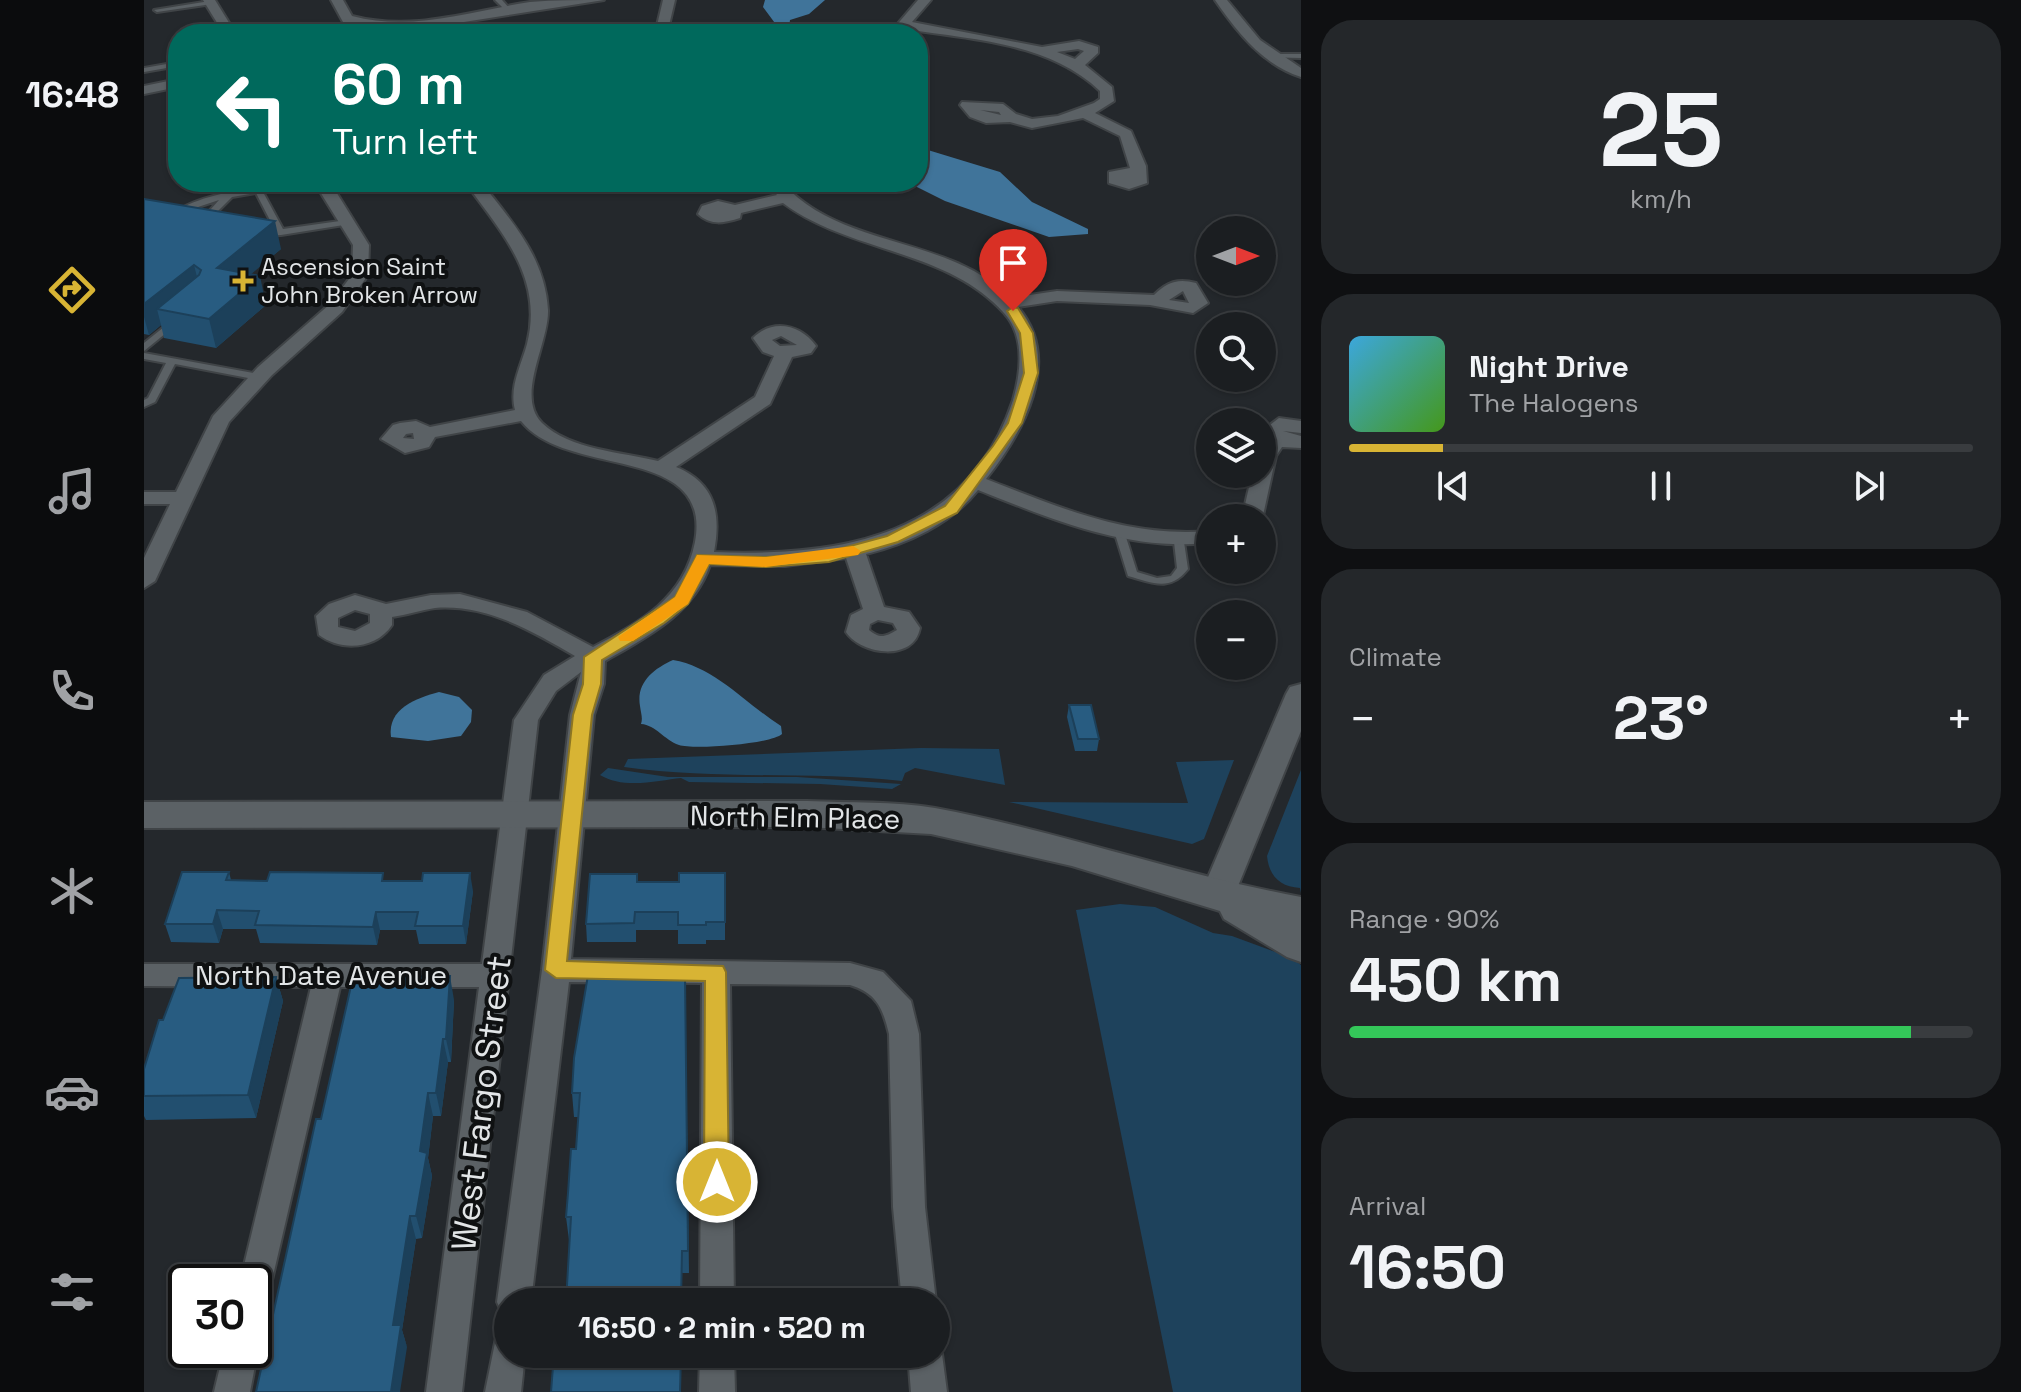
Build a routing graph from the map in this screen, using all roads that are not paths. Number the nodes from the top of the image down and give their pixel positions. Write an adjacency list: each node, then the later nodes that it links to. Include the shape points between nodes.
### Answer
1 (337, 0): 11 (street)
2 (598, 0): 7 (street)
3 (669, 0): 13 (street)
4 (925, 0): 14 (street)
5 (1221, 0): 17 (street)
6 (210, 2): 9 (lane); 10 (street)
7 (536, 2): 8 (street)
8 (503, 5): 12 (street)
9 (157, 10)
10 (224, 24)
11 (356, 24)
12 (421, 24)
13 (663, 24)
14 (903, 24)
15 (928, 34): 16 (street)
16 (1038, 50): 19 (street); 19 (street, via 1079,45 1093,50)
17 (1267, 56): 18 (lane); 22 (street)
18 (1301, 56)
19 (1078, 64): 25 (street, via 1107,90 1107,101)
20 (168, 66): 21 (lane)
21 (144, 70)
22 (1301, 73)
23 (168, 85): 24 (street)
24 (144, 90)
25 (1087, 114): 26 (street, via 1053,121); 27 (street, via 1126,134)
26 (1011, 118)
27 (1137, 174)
28 (246, 192): 34 (lane)
29 (259, 192): 39 (lane)
30 (328, 192): 36 (street)
31 (481, 192): 50 (street, via 525,250 537,289 538,332 523,395)
32 (775, 192): 35 (street)
33 (783, 192): 42 (street, via 827,221 958,270)
34 (229, 195): 37 (lane, via 186,208); 38 (lane, via 207,218)
35 (734, 210)
36 (347, 222): 39 (lane); 48 (street, via 361,245 360,275 336,308)
37 (163, 224)
38 (221, 229)
39 (281, 233): 40 (lane)
40 (248, 235)
41 (1157, 302): 42 (street, via 1083,295)
42 (1007, 304): 56 (street, via 1026,333 1031,373 1015,423)
43 (178, 318): 44 (lane)
44 (144, 348)
45 (784, 354): 55 (street, via 763,400)
46 (144, 356): 47 (lane)
47 (172, 361): 48 (lane); 49 (lane, via 152,400)
48 (259, 377): 58 (street, via 220,420)
49 (144, 404)
50 (526, 414): 52 (street); 55 (street, via 543,433 564,443)
51 (1301, 427): 53 (street, via 1275,426 1271,432)
52 (427, 433)
53 (1277, 438): 54 (street); 59 (street, via 1266,456)
54 (1301, 442)
55 (662, 468): 64 (street, West Fargo Street, via 684,478 705,503 709,520)
56 (975, 482): 60 (street); 63 (street, via 951,509 913,531)
57 (144, 498): 58 (street)
58 (183, 498): 65 (street)
59 (1256, 504)
60 (1120, 534): 62 (street); 62 (lane, via 1132,574 1142,579 1174,579 1183,569)
61 (1196, 539): 62 (street)
62 (1179, 542)
63 (854, 551): 64 (street, via 766,562); 67 (street)
64 (703, 558): 68 (street, West Fargo Street, via 682,600)
65 (144, 581)
66 (381, 611): 68 (street, via 434,602 481,603 527,619)
67 (875, 612)
68 (593, 657): 70 (street, West Fargo Street, via 558,675 536,699 526,720); 71 (street, West Fargo Street)
69 (1301, 694): 73 (street)
70 (515, 814): 71 (main road, North Elm Place); 72 (main road, North Elm Place); 79 (street, West Fargo Street)
71 (571, 814): 73 (main road, North Elm Place, via 807,814 931,821 1072,852); 76 (street, West Fargo Street)
72 (144, 815)
73 (1217, 896): 74 (main road); 75 (main road)
74 (1301, 912)
75 (1301, 946)
76 (556, 970): 77 (street); 82 (street, West Fargo Street)
77 (716, 972): 83 (street); 84 (street, via 850,974 873,980 896,1001 904,1034 909,1207)
78 (328, 976): 79 (street, North Date Avenue); 80 (street, North Date Avenue); 81 (street)
79 (497, 976): 90 (street, West Fargo Street)
80 (147, 982)
81 (261, 1264)
82 (516, 1288)
83 (717, 1288)
84 (918, 1288)
85 (237, 1368): 89 (street)
86 (506, 1368): 91 (street)
87 (717, 1368): 92 (street)
88 (926, 1368): 93 (street)
89 (232, 1392)
90 (444, 1392)
91 (503, 1392)
92 (717, 1392)
93 (929, 1392)

